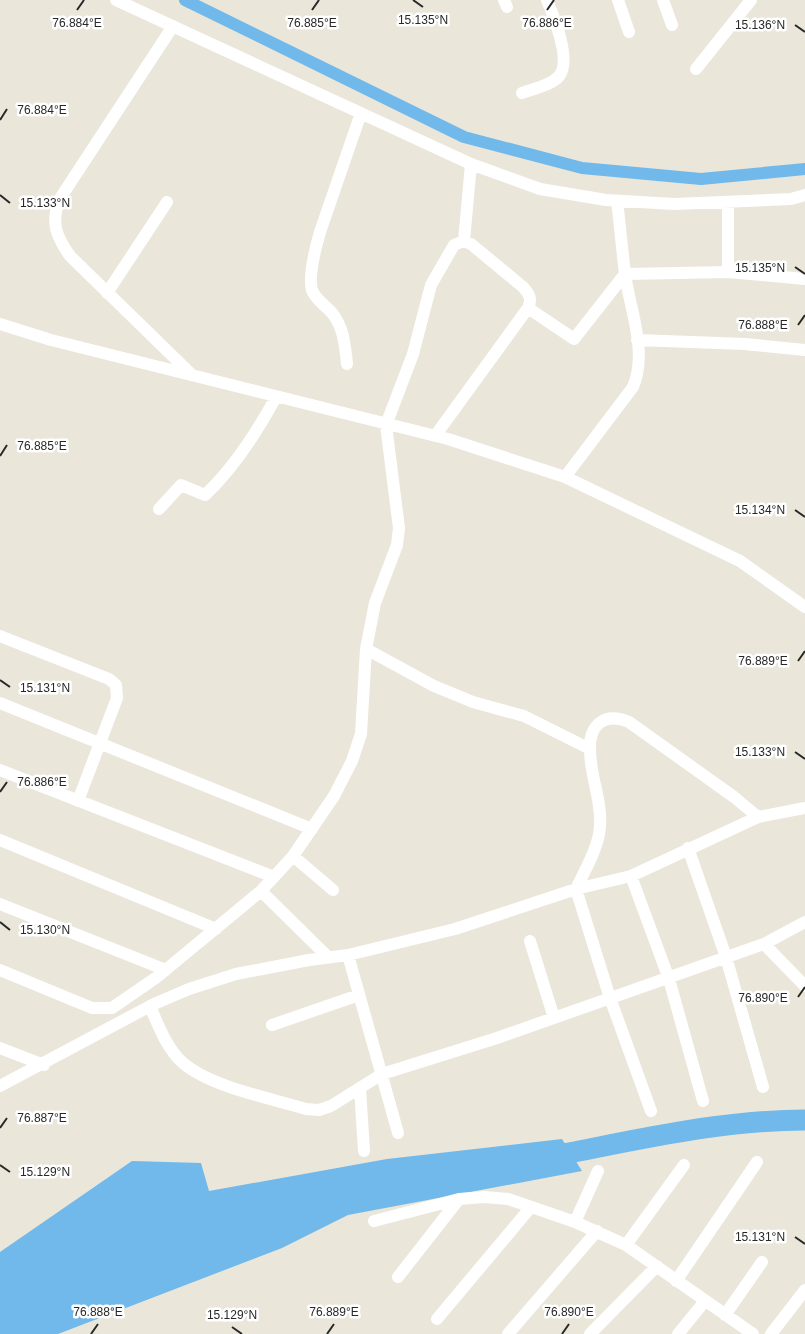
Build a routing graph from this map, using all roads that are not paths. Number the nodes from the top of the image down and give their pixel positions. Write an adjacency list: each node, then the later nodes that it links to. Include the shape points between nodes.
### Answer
1 (116, 0): 7 (street)
2 (547, 0): 10 (street, via 562,43 564,62 560,75)
3 (618, 0): 8 (street)
4 (663, 0): 6 (street)
5 (752, 0): 9 (street)
6 (672, 25)
7 (173, 26): 11 (street); 21 (street, via 59,200 54,215 61,243)
8 (629, 32)
9 (696, 69)
10 (522, 93)
11 (361, 112): 12 (street); 26 (street, via 320,232 312,287 315,296 340,325)
12 (471, 164): 14 (street, via 540,189); 17 (street)
13 (805, 195): 16 (street, via 791,199)
14 (617, 201): 16 (street); 19 (street)
15 (167, 202): 21 (street)
16 (728, 202): 18 (street)
17 (464, 241): 22 (street, via 530,294); 29 (street, via 454,245 431,285 413,354)
18 (728, 272): 19 (street); 20 (street)
19 (625, 274): 22 (street, via 574,339); 24 (street)
20 (805, 279)
21 (107, 293): 27 (street)
22 (528, 308): 30 (street)
23 (0, 324): 27 (street)
24 (637, 340): 25 (street); 31 (street, via 640,363 633,387)
25 (805, 350)
26 (347, 364)
27 (192, 375): 28 (street)
28 (276, 396): 29 (street); 32 (street, via 239,456 205,495 181,485)
29 (386, 425): 30 (street); 35 (street, via 400,528 375,604)
30 (435, 436): 31 (street)
31 (565, 476): 33 (street, via 740,561)
32 (159, 509)
33 (805, 607)
34 (0, 636): 37 (street, via 109,679 116,685 117,698)
35 (366, 649): 38 (street, via 434,686 473,702 524,716); 43 (street, via 361,734 352,761 334,796)
36 (0, 703): 37 (street)
37 (100, 743): 40 (street); 43 (street)
38 (590, 749): 42 (street, via 593,733 599,724 608,717 617,717 629,722); 49 (street, via 601,811 600,828)
39 (0, 770): 40 (street)
40 (78, 801): 48 (street)
41 (805, 808): 42 (street)
42 (758, 817): 45 (street)
43 (312, 829): 46 (street)
44 (0, 840): 54 (street)
45 (688, 848): 47 (street); 59 (street)
46 (293, 856): 48 (street); 50 (street)
47 (632, 876): 49 (street); 62 (street)
48 (274, 877): 51 (street)
49 (576, 889): 57 (street, via 455,929); 66 (street)
50 (333, 890)
51 (261, 891): 54 (street); 58 (street)
52 (0, 904): 61 (street)
53 (805, 922): 56 (street)
54 (216, 929): 61 (street)
55 (530, 941): 68 (street)
56 (764, 944): 59 (street); 63 (street)
57 (348, 955): 58 (street); 65 (street)
58 (328, 957): 67 (street, via 236,974)
59 (726, 957): 62 (street); 74 (street)
60 (0, 970): 64 (street, via 92,1008 117,1006)
61 (166, 970): 64 (street)
62 (669, 979): 66 (street); 76 (street)
63 (805, 986)
64 (143, 988): 67 (street)
65 (359, 995): 69 (street); 72 (street)
66 (610, 998): 68 (street); 77 (street)
67 (152, 1005): 71 (street); 75 (street, via 163,1036 182,1062 202,1076 306,1109 319,1110)
68 (554, 1018): 72 (street)
69 (272, 1025)
70 (0, 1048): 71 (street)
71 (44, 1064): 73 (street)
72 (382, 1074): 75 (street); 78 (street)
73 (0, 1086)
74 (763, 1087)
75 (360, 1088): 79 (street)
76 (703, 1101)
77 (651, 1111)
78 (398, 1133)
79 (364, 1151)
80 (758, 1162): 92 (street)
81 (684, 1165): 88 (street)
82 (598, 1172): 86 (street)
83 (459, 1199): 84 (street, via 497,1197); 85 (street); 91 (street)
84 (531, 1207): 86 (street); 96 (street)
85 (374, 1221)
86 (575, 1222): 87 (street)
87 (597, 1230): 88 (street); 97 (street)
88 (626, 1245): 90 (street)
89 (762, 1262): 95 (street)
90 (657, 1266): 92 (street); 98 (street)
91 (398, 1277)
92 (676, 1281): 94 (street)
93 (805, 1290): 101 (street)
94 (705, 1301): 95 (street); 99 (street)
95 (725, 1315): 100 (street)
96 (437, 1319)
97 (508, 1334)
98 (590, 1334)
99 (678, 1334)
100 (753, 1334)
101 (771, 1334)

